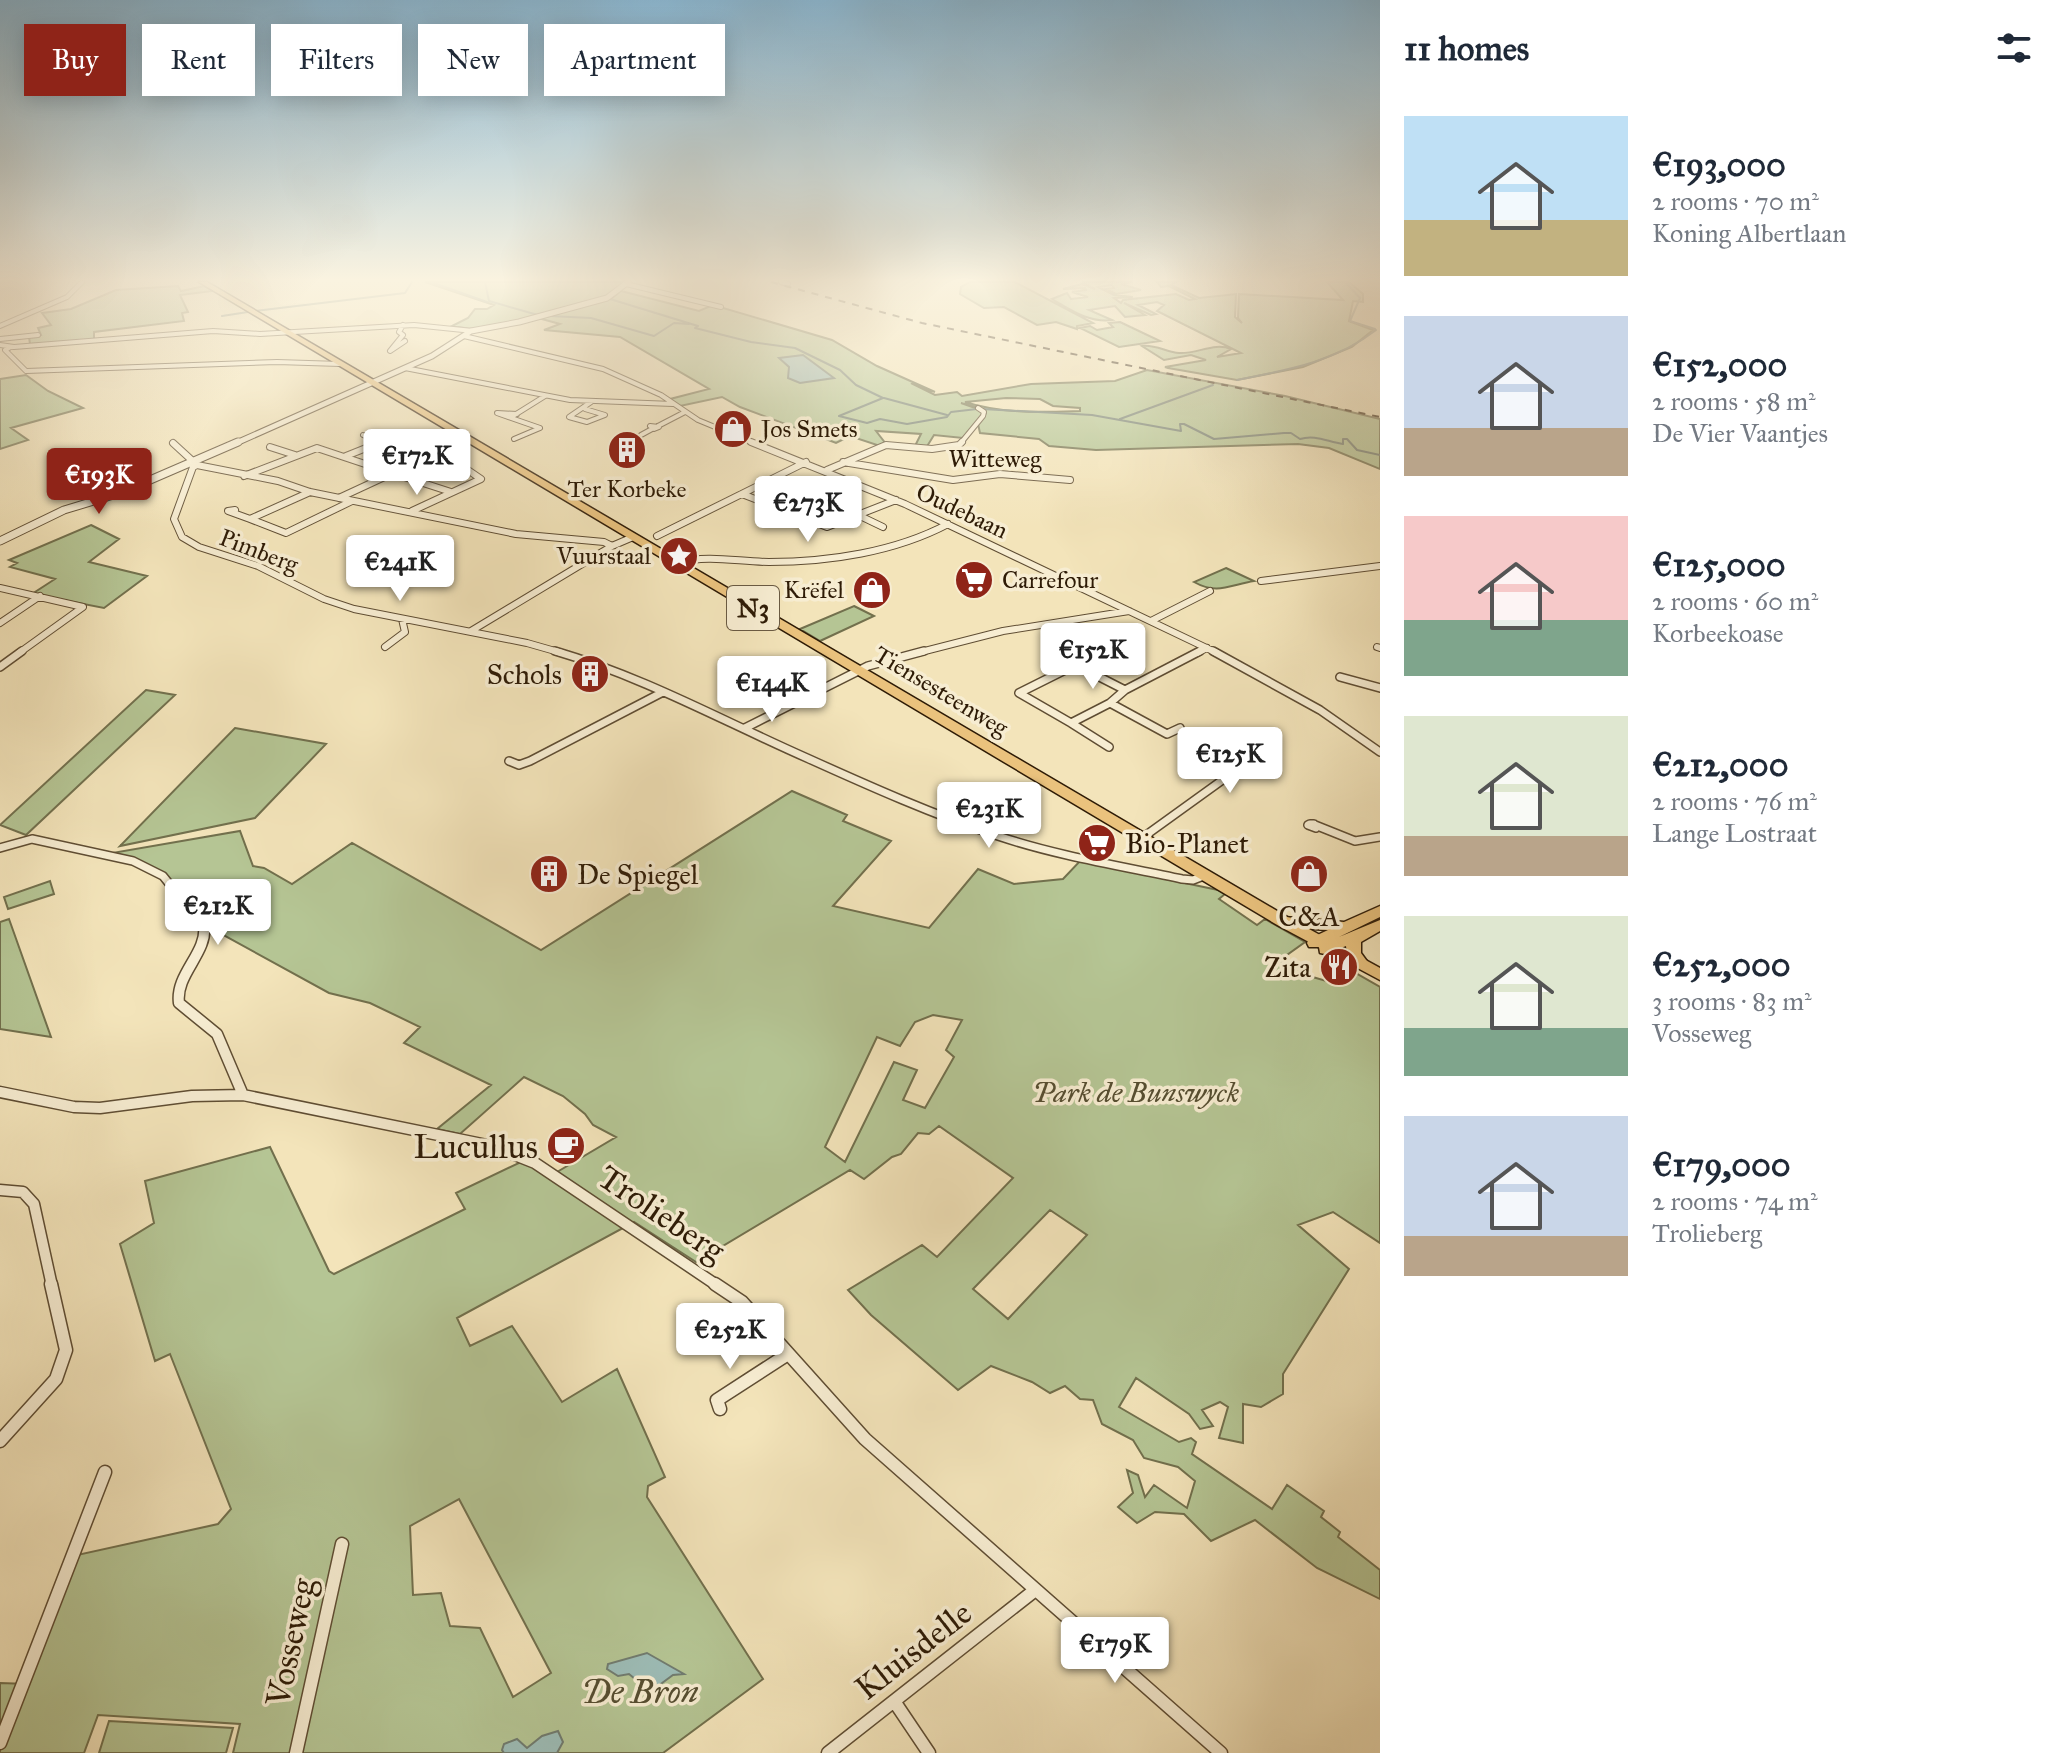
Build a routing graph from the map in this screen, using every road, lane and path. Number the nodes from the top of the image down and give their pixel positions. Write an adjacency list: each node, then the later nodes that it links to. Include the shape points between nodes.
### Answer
1 (19, 364): 2 (street, via 26,371)
2 (227, 364)
3 (334, 364): 4 (street)
4 (340, 364): 8 (main road, Tiensesteenweg / N3)
5 (414, 364): 7 (street)
6 (584, 364): 11 (street, Oudebaan)
7 (405, 368): 8 (street); 9 (street)
8 (373, 383): 24 (street); 48 (main road, Tiensesteenweg / N3)
9 (546, 395): 10 (street); 17 (street, via 515,415 540,428)
10 (591, 402): 11 (street); 13 (street)
11 (674, 404): 14 (street, Oudebaan)
12 (978, 408): 26 (street, via 983,416 954,447 886,445)
13 (585, 409): 13 (street, via 569,417 587,422 605,415)
14 (685, 412): 16 (street); 25 (street, Oudebaan)
15 (363, 435): 18 (street)
16 (641, 435)
17 (514, 439)
18 (381, 442): 21 (street); 23 (street)
19 (173, 443): 24 (street)
20 (270, 447): 22 (street)
21 (400, 450)
22 (296, 455): 23 (street, via 317,448); 30 (street)
23 (346, 456): 27 (street)
24 (195, 462): 30 (street); 49 (street, via 114,496 64,510); 59 (street, Pimberg, via 174,513 175,526 188,542 275,573 342,605)
25 (806, 462): 28 (street, Oudebaan); 34 (street)
26 (843, 462): 28 (street); 31 (street, Witteweg, via 953,480 1000,474)
27 (365, 464)
28 (827, 470): 36 (street, Oudebaan)
29 (391, 473): 33 (street); 33 (street, via 443,453 481,479); 35 (street)
30 (243, 476): 32 (street)
31 (1070, 480)
32 (310, 492): 35 (street); 43 (street)
33 (451, 492): 39 (street)
34 (742, 494): 40 (street); 47 (street)
35 (339, 498): 37 (street)
36 (896, 500): 42 (street); 45 (street, Oudebaan)
37 (353, 501): 39 (street); 43 (street, via 286,533)
38 (837, 507): 42 (street)
39 (411, 511): 50 (street, via 516,534)
40 (786, 511): 42 (street, via 827,527); 44 (street, via 766,518)
41 (232, 512): 43 (street, via 228,511)
42 (857, 515): 46 (street)
43 (250, 519)
44 (779, 523)
45 (948, 524): 52 (street, via 915,541 806,559); 58 (street, Oudebaan)
46 (883, 527)
47 (657, 536)
48 (633, 537): 50 (street); 51 (main road, Tiensesteenweg / N3)
49 (0, 541)
50 (612, 546): 62 (street)
51 (678, 557): 52 (street); 52 (street); 69 (main road, Tiensesteenweg / N3)
52 (695, 558)
53 (1380, 566): 54 (street)
54 (1261, 581)
55 (0, 588): 57 (street)
56 (1210, 591): 60 (street)
57 (40, 596): 61 (street); 68 (street, via 83,607)
58 (1130, 611): 60 (street, Oudebaan); 66 (street, via 1000,631)
59 (402, 619): 62 (street, Pimberg); 63 (street, via 405,632)
60 (1151, 621): 64 (street, Oudebaan)
61 (0, 625)
62 (470, 632): 74 (street, Pimberg, via 568,654)
63 (385, 647)
64 (1207, 648): 73 (street); 81 (street, Oudebaan, via 1305,701)
65 (1085, 660): 67 (street)
66 (881, 662): 69 (street); 71 (street)
67 (1076, 665): 73 (street); 76 (street, via 1019,693)
68 (0, 667)
69 (859, 670): 71 (main road, Tiensesteenweg / N3); 77 (street)
70 (1340, 677): 72 (street)
71 (879, 682): 85 (main road, Tiensesteenweg / N3)
72 (1380, 688)
73 (1125, 690): 75 (street)
74 (663, 692): 77 (street, Pimberg); 82 (street, via 530,761)
75 (1110, 703): 76 (street); 78 (street, via 1167,734)
76 (1071, 723): 79 (street)
77 (745, 728): 87 (street, Pimberg, via 997,836 1182,879)
78 (1180, 728)
79 (1109, 747)
80 (1195, 748): 85 (street, via 1206,749 1227,765 1228,776)
81 (1380, 752)
82 (509, 761)
83 (1315, 825): 84 (street, via 1359,844)
84 (1380, 837)
85 (1142, 838): 87 (main road, Tiensesteenweg / N3)
86 (0, 848): 97 (street, via 32,839 104,852 163,876 204,926 205,936 177,989 179,1003 217,1034)
87 (1206, 875): 89 (main road, Tiensesteenweg / N3)
88 (1380, 911): 91 (main road)
89 (1284, 922): 91 (main road); 92 (main road, Tiensesteenweg / N3)
90 (1380, 925): 91 (main road)
91 (1359, 927): 92 (main road); 93 (main road, via 1353,948)
92 (1322, 944): 93 (main road, Tiensesteenweg / N3); 95 (main road, Tiensesteenweg / N3)
93 (1361, 964): 94 (main road, Tiensesteenweg / N3)
94 (1380, 975)
95 (1380, 981)
96 (0, 1092): 97 (street, Trolieberg, via 100,1108)
97 (243, 1095): 99 (street, Trolieberg, via 524,1157 742,1302)
98 (0, 1190): 101 (street, via 23,1192 34,1204 66,1350 56,1379)
99 (788, 1354): 100 (street, via 717,1400); 104 (street, Trolieberg, via 865,1439)
100 (720, 1409)
101 (0, 1441)
102 (105, 1472): 106 (street)
103 (342, 1544): 107 (street, Vosseweg)
104 (1034, 1591): 105 (street, Kluisdelle); 110 (street, Trolieberg)
105 (894, 1701): 108 (street, Kluisdelle); 109 (street)
106 (0, 1743)
107 (296, 1753)
108 (828, 1753)
109 (929, 1753)
110 (1221, 1753)

